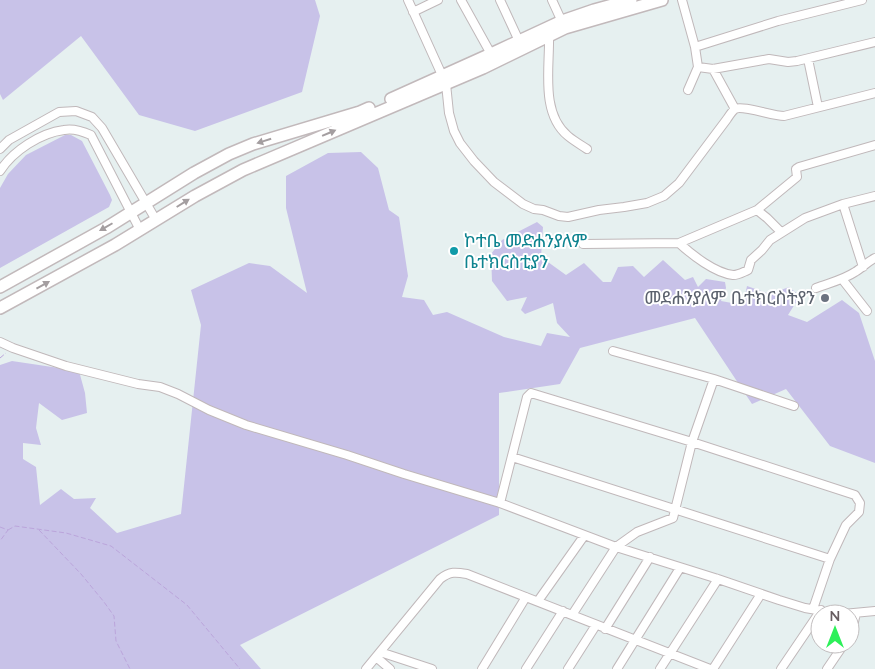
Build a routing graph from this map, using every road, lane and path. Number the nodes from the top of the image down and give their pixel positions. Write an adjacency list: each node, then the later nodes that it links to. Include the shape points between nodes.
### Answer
1 (408, 0): 10 (street)
2 (438, 0): 10 (street)
3 (461, 0): 16 (street)
4 (500, 0): 13 (street)
5 (552, 0): 11 (street)
6 (632, 0): 11 (main road, via 594,10)
7 (662, 0): 11 (main road)
8 (682, 0): 15 (street)
9 (862, 0): 15 (street)
10 (413, 12): 20 (street)
11 (563, 24): 12 (main road); 13 (main road)
12 (549, 35): 20 (main road, via 483,68); 28 (street, via 549,104 558,125)
13 (519, 41): 16 (main road)
14 (875, 42): 17 (street)
15 (694, 47): 18 (street)
16 (491, 54): 20 (main road)
17 (808, 59): 19 (street, via 788,62 769,59); 23 (street)
18 (698, 67): 19 (street); 21 (street)
19 (713, 69): 24 (street)
20 (444, 80): 24 (street, via 454,131 474,161 494,182 523,204 568,217 647,203 664,196 678,184); 25 (main road)
21 (688, 90)
22 (875, 93): 23 (street)
23 (818, 107): 24 (street, via 784,116 747,108)
24 (735, 109)
25 (362, 115): 31 (main road, one-way to 31, via 254,144 229,154); 35 (main road, one-way to 25, via 243,170)
26 (875, 146): 33 (street, via 799,167 797,176)
27 (0, 149): 31 (street, via 9,140 59,112 76,111 92,117 102,128)
28 (587, 149)
29 (0, 171): 34 (street, via 13,155 31,142 53,132 81,130 90,135)
30 (875, 196): 32 (street)
31 (146, 203): 34 (main road); 35 (street)
32 (843, 204): 37 (street, via 805,218); 41 (street)
33 (756, 210): 37 (street); 38 (street)
34 (131, 212): 36 (street); 43 (main road, one-way to 43)
35 (156, 220): 36 (main road)
36 (140, 230): 45 (main road, one-way to 36)
37 (781, 232): 38 (street, via 751,260 748,270 733,275 717,270)
38 (679, 243): 39 (street)
39 (583, 244)
40 (875, 258): 41 (street)
41 (863, 267): 42 (street)
42 (842, 279): 44 (street); 46 (street)
43 (0, 287)
44 (816, 288)
45 (0, 308)
46 (867, 311)
47 (0, 342): 53 (street, via 66,366 160,388 246,425)
48 (613, 351): 49 (street)
49 (714, 379): 50 (street); 51 (street)
50 (794, 406)
51 (692, 442): 52 (street, via 531,393 527,397); 54 (street); 62 (street, via 855,495 860,502 859,512 846,525)
52 (512, 457): 53 (street); 54 (street)
53 (500, 503): 58 (street)
54 (675, 509): 60 (street, via 673,518 637,532); 62 (street)
55 (0, 527): 57 (path)
56 (38, 529): 57 (path, via 15,526); 81 (path, via 81,574 114,616 116,641); 82 (path, via 111,546 187,605)
57 (8, 530): 59 (path)
58 (584, 536): 60 (street); 67 (street)
59 (0, 542)
60 (616, 547): 61 (street); 73 (street)
61 (650, 557): 63 (street); 76 (street)
62 (830, 559): 68 (street)
63 (680, 568): 64 (street); 77 (street)
64 (718, 579): 65 (street); 78 (street)
65 (761, 594): 69 (street); 91 (street)
66 (526, 597): 67 (street); 79 (street, via 468,574 446,574); 86 (street)
67 (538, 602): 70 (street)
68 (818, 604)
69 (810, 608)
70 (563, 611): 73 (street); 87 (street)
71 (875, 611): 72 (street)
72 (860, 613)
73 (572, 615): 75 (street)
74 (810, 621): 92 (street)
75 (596, 625): 76 (street); 88 (street)
76 (605, 629): 77 (street)
77 (635, 641): 78 (street); 89 (street)
78 (671, 653): 90 (street); 91 (street)
79 (378, 654): 83 (street); 84 (street); 85 (street)
80 (837, 654): 93 (street)
81 (130, 669)
82 (240, 669)
83 (366, 669)
84 (390, 669)
85 (432, 669)
86 (482, 669)
87 (526, 669)
88 (568, 669)
89 (617, 669)
90 (660, 669)
91 (711, 669)
92 (781, 669)
93 (827, 669)

